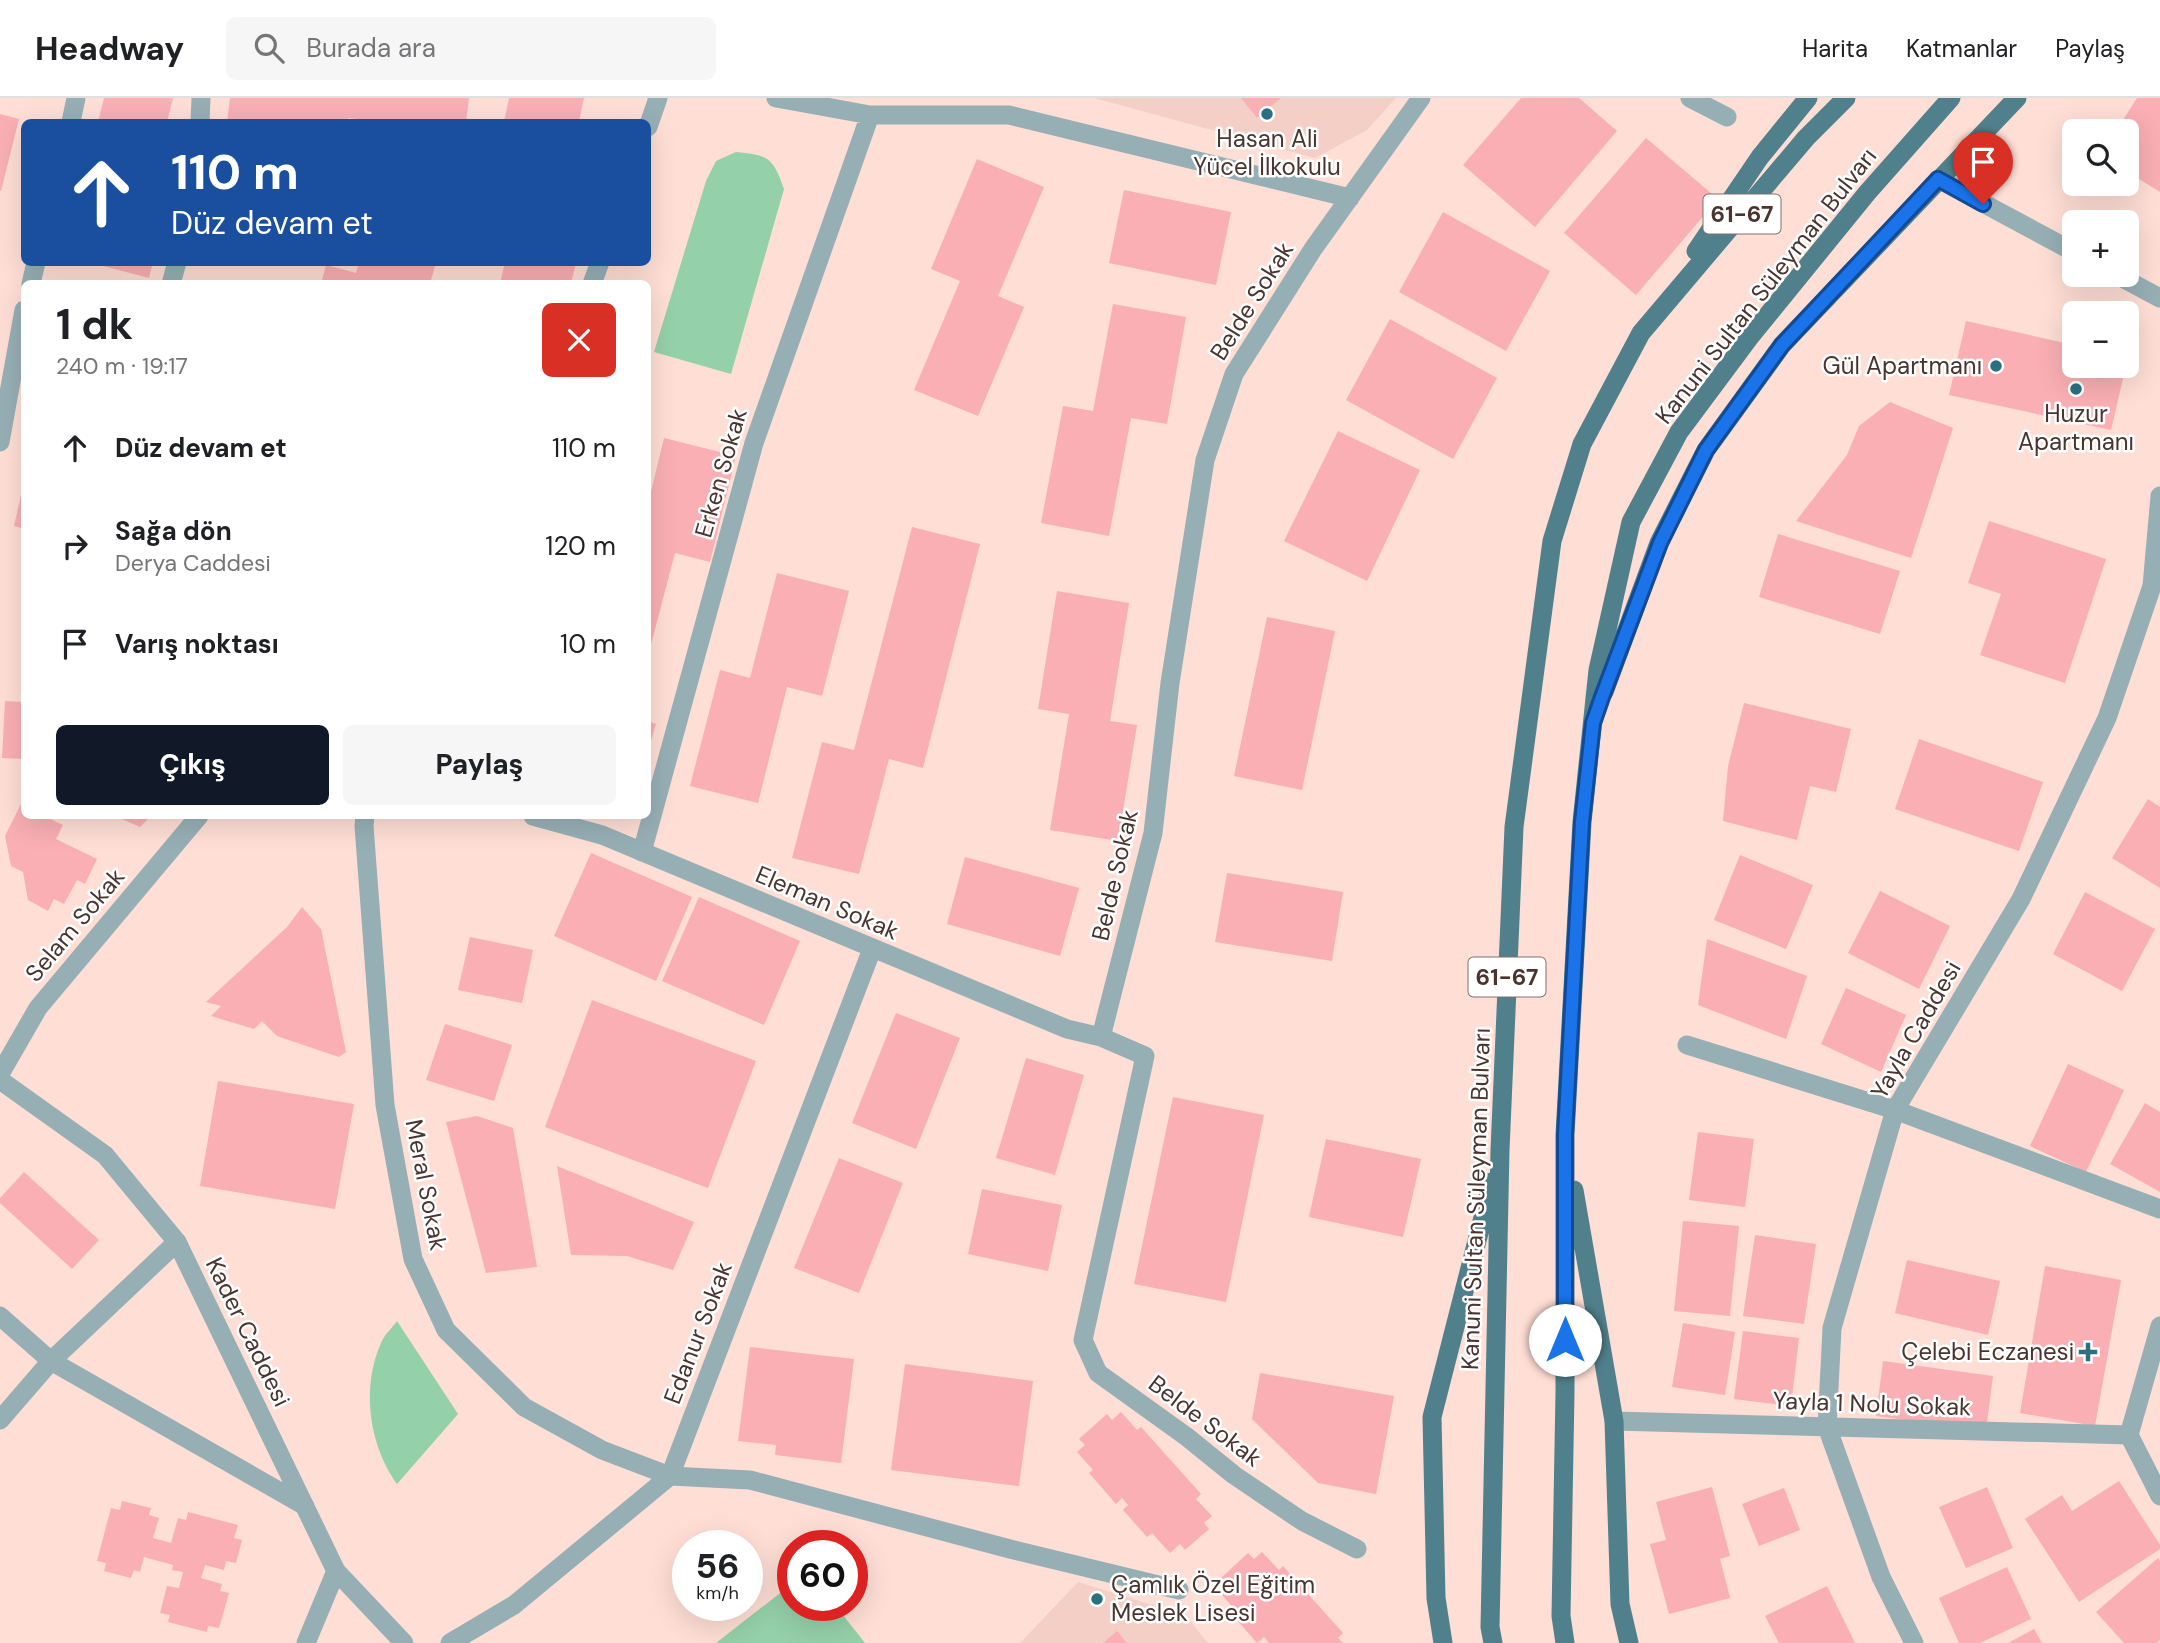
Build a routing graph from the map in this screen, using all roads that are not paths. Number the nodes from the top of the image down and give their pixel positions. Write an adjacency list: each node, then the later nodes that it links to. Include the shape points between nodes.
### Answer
1 (76, 98): 14 (street)
2 (201, 98): 15 (street)
3 (658, 98): 16 (street)
4 (776, 98): 12 (street)
5 (1421, 98): 18 (street, Belde Sokak)
6 (1690, 98): 13 (street)
7 (1808, 98): 23 (main road, 61-67, via 1760,157)
8 (1846, 98): 23 (main road, Kanuni Sultan Süleyman Bulvarı / 61-67, via 1806,138)
9 (1951, 98): 26 (main road, Kanuni Sultan Süleyman Bulvarı / 61-67, via 1867,193 1679,432 1631,522 1598,670)
10 (2017, 98): 17 (main road, 61-67)
11 (933, 106): 12 (street); 18 (street, via 1009,115)
12 (870, 115): 30 (street, Erken Sokak, via 754,443)
13 (1727, 117)
14 (72, 119)
15 (200, 119)
16 (651, 119)
17 (1938, 179): 19 (street); 26 (main road, 61-67, via 1782,345 1706,450 1660,543)
18 (1349, 198): 32 (street, Belde Sokak, via 1234,374 1205,460 1170,683 1153,834)
19 (2062, 246)
20 (2139, 287): 21 (street)
21 (2160, 298)
22 (21, 326): 24 (street)
23 (1641, 333): 38 (main road, Kanuni Sultan Süleyman Bulvarı / 61-67, via 1583,444 1552,541 1514,827)
24 (0, 442)
25 (2160, 496): 36 (street, Yayla Caddesi, via 2152,586 2107,718 2021,899)
26 (1593, 723): 37 (main road, Kanuni Sultan Süleyman Bulvarı / 61-67, via 1582,822)
27 (196, 819): 34 (street, Selam Sokak, via 38,1008)
28 (365, 819): 48 (street, Meral Sokak, via 385,1105 413,1259 446,1330 524,1407 602,1450)
29 (544, 819): 30 (street, Eleman Sokak)
30 (642, 852): 31 (street, Eleman Sokak)
31 (872, 949): 32 (street, Eleman Sokak, via 1067,1029); 48 (street, Edanur Sokak)
32 (1101, 1037): 51 (street, Belde Sokak, via 1145,1056 1083,1340 1098,1373 1245,1483 1301,1521)
33 (1687, 1045): 36 (street)
34 (0, 1074)
35 (0, 1080): 40 (street, Kader Caddesi, via 105,1155)
36 (1895, 1110): 39 (street); 46 (street, Yayla Caddesi, via 1832,1328)
37 (1565, 1135): 45 (main road, 61-67); 59 (main road, Kanuni Sultan Süleyman Bulvarı / 61-67, via 1561,1616)
38 (1500, 1150): 57 (main road, 61-67, via 1432,1417 1436,1598); 58 (main road, Kanuni Sultan Süleyman Bulvarı / 61-67)
39 (2160, 1209)
40 (177, 1242): 43 (street); 50 (street, Kader Caddesi)
41 (0, 1316): 43 (street)
42 (2160, 1326): 47 (street)
43 (51, 1361): 44 (street); 50 (street)
44 (0, 1420)
45 (1614, 1421): 46 (street, Yayla 1 Nolu Sokak); 60 (main road, 61-67, via 1620,1604)
46 (1827, 1427): 47 (street, Yayla 1 Nolu Sokak); 61 (street, Yayla Caddesi, via 1881,1577)
47 (2129, 1435): 49 (street)
48 (670, 1476): 53 (street, Meral Sokak, via 750,1480); 56 (street, Edanur Sokak, via 514,1605)
49 (2160, 1496)
50 (305, 1506): 52 (street, Kader Caddesi)
51 (1357, 1549)
52 (336, 1571): 54 (street); 55 (street, Kader Caddesi)
53 (1179, 1590)
54 (306, 1643)
55 (404, 1643)
56 (450, 1643)
57 (1443, 1643)
58 (1493, 1643)
59 (1565, 1643)
60 (1629, 1643)
61 (1914, 1643)

